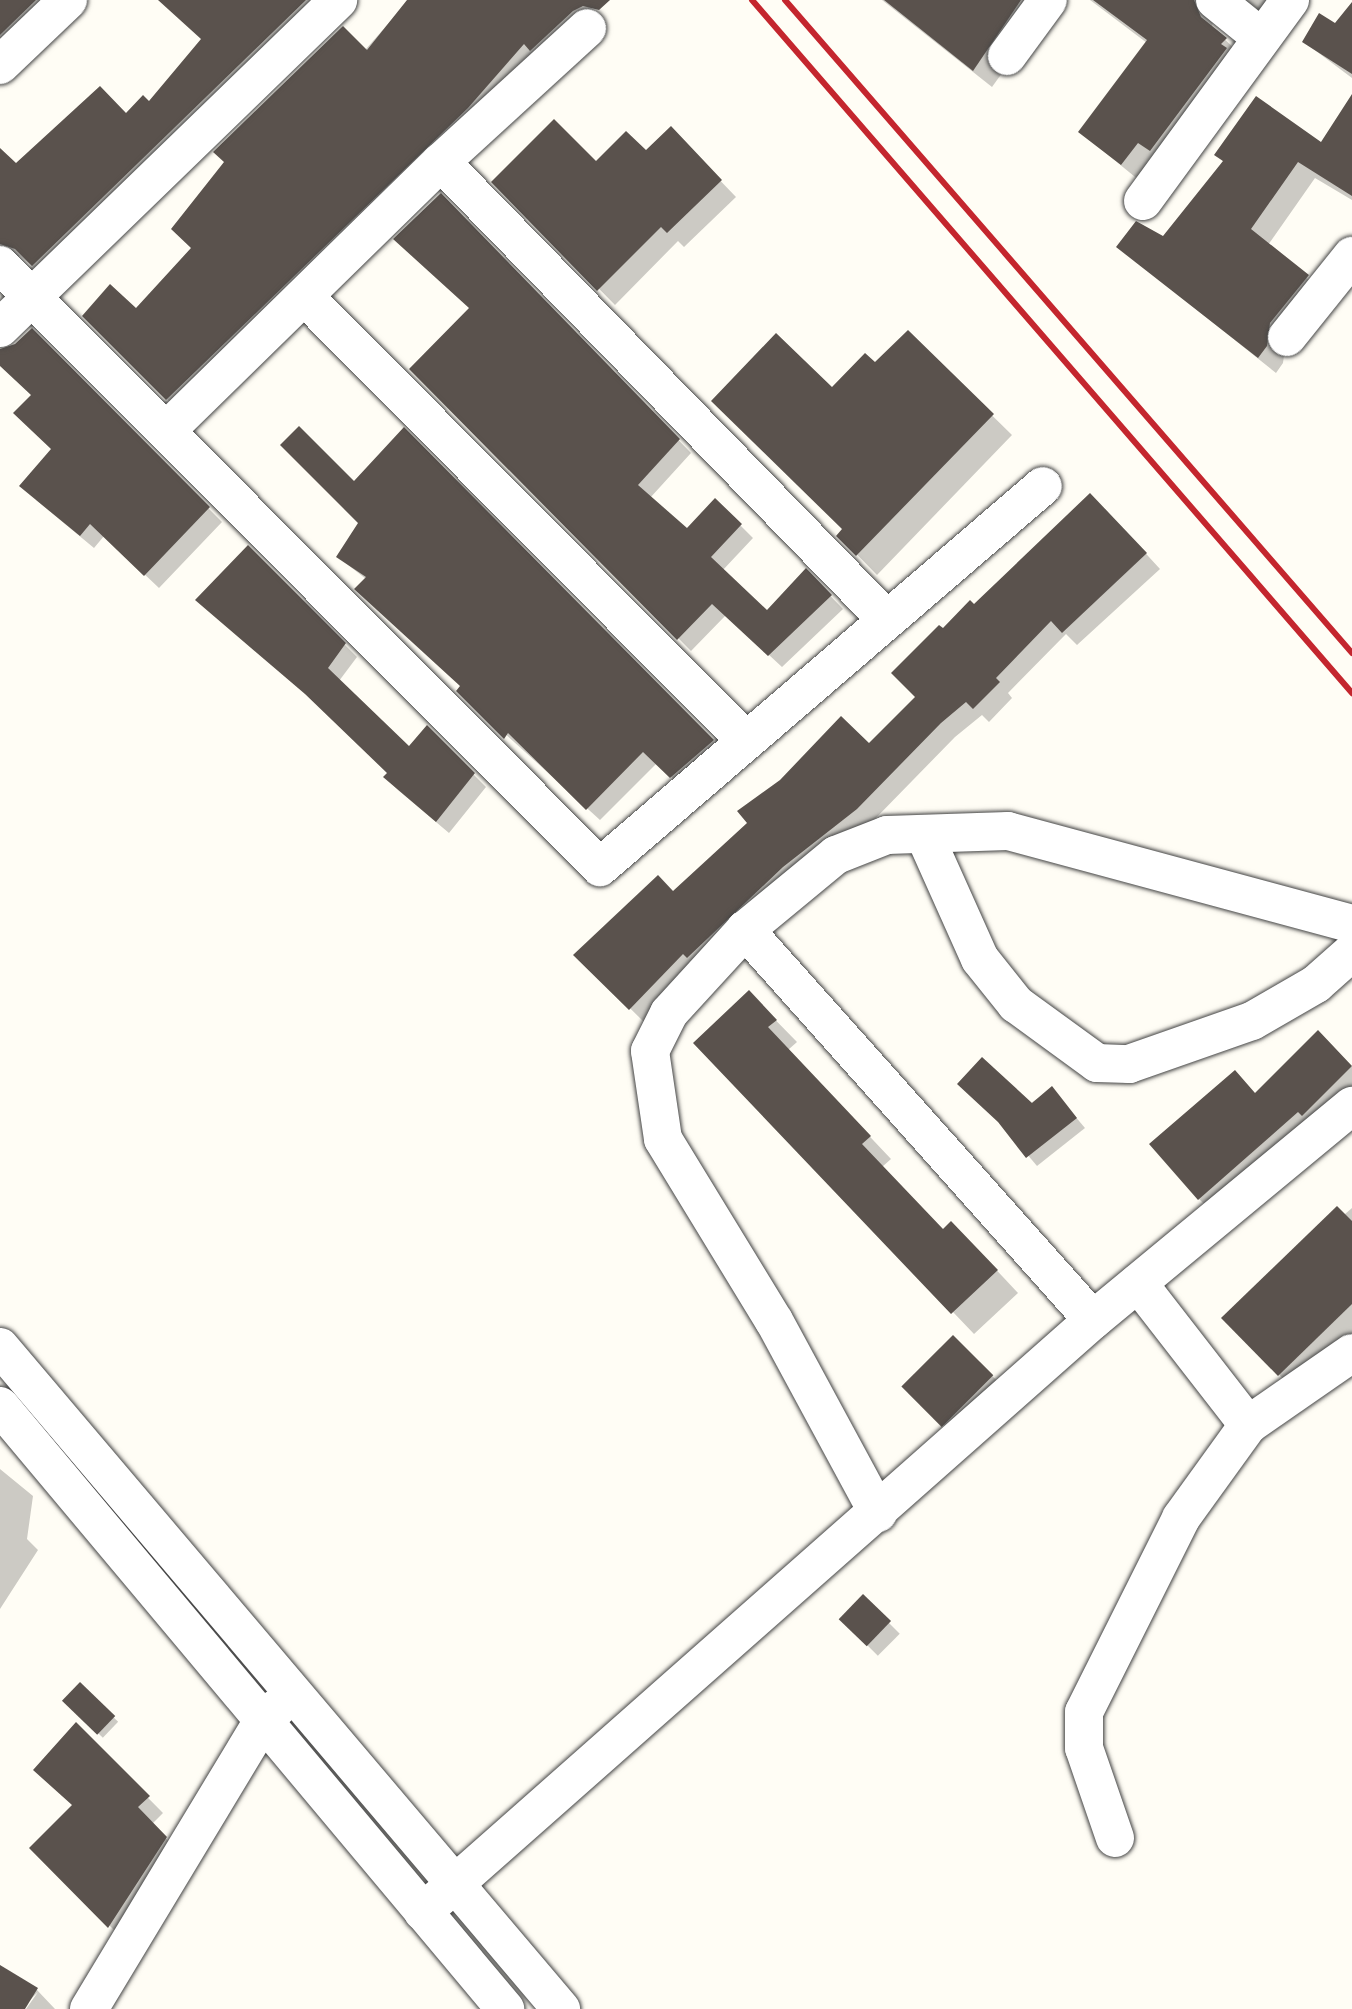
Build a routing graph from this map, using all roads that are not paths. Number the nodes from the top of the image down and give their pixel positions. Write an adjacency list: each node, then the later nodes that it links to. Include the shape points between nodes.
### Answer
1 (68, 0): 9 (street)
2 (338, 0): 14 (street)
3 (1048, 0): 8 (street)
4 (1215, 0): 7 (street)
5 (1290, 0): 7 (street)
6 (587, 28): 10 (street)
7 (1262, 38): 11 (street)
8 (1007, 56)
9 (0, 65)
10 (441, 162): 15 (street); 20 (street)
11 (1143, 201)
12 (1352, 256): 17 (street)
13 (0, 265): 14 (street)
14 (32, 296): 16 (street); 18 (street)
15 (304, 296): 18 (street); 21 (street)
16 (0, 328)
17 (1287, 337)
18 (166, 431): 21 (street, via 600,867)
19 (1043, 486): 20 (street)
20 (887, 620): 21 (street)
21 (746, 741)
22 (924, 834): 23 (street, via 1008,831); 24 (street, via 887,835 836,855); 25 (street, via 980,959 1016,1004 1097,1063 1129,1064 1252,1021 1316,984)
23 (1352, 924)
24 (745, 930): 28 (street); 33 (street, via 669,1013 650,1051 652,1093 663,1139 774,1321)
25 (1352, 952)
26 (1352, 1106): 27 (street)
27 (1138, 1283): 28 (street); 32 (street)
28 (1093, 1320): 33 (street)
29 (0, 1347): 34 (street)
30 (1352, 1353): 32 (street)
31 (0, 1406): 35 (street)
32 (1248, 1425): 36 (street, via 1181,1518 1084,1712 1084,1748)
33 (878, 1513): 37 (street)
34 (291, 1695): 35 (street); 37 (street)
35 (263, 1721): 38 (street); 39 (street)
36 (1115, 1838)
37 (458, 1887): 38 (street); 41 (street)
38 (423, 1912): 40 (street)
39 (89, 2009)
40 (505, 2009)
41 (561, 2009)

